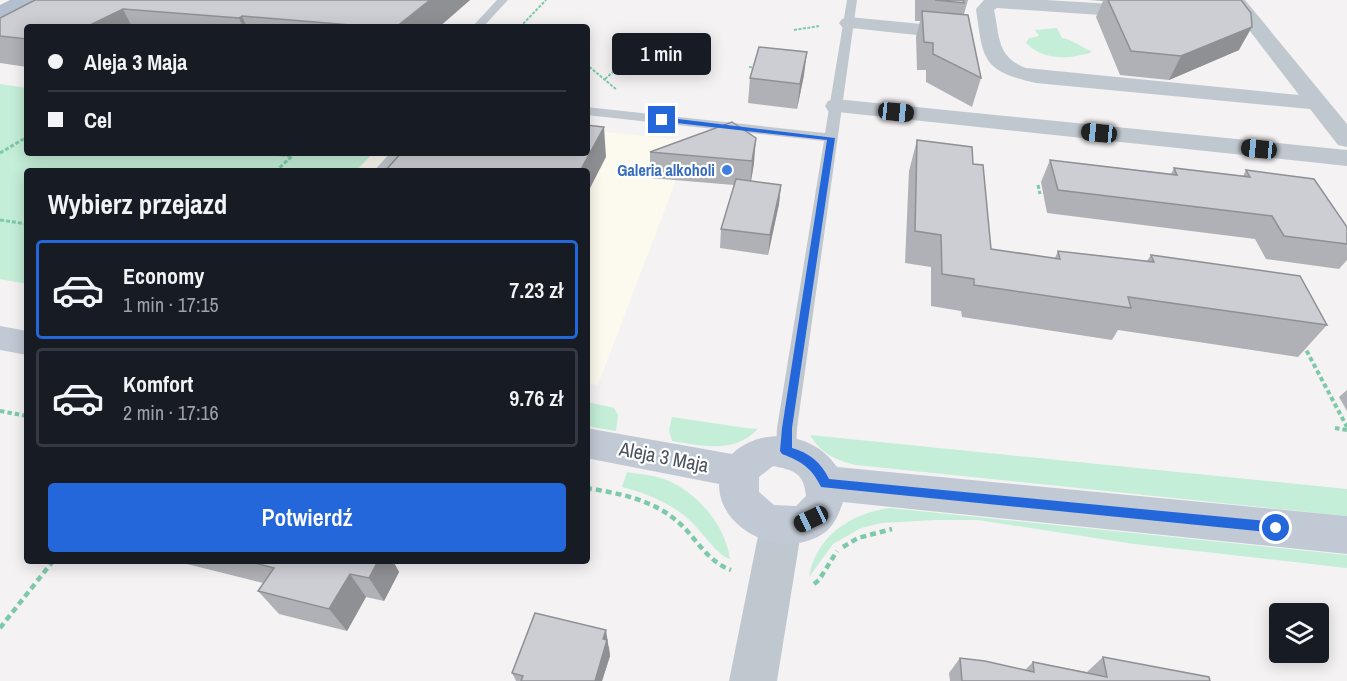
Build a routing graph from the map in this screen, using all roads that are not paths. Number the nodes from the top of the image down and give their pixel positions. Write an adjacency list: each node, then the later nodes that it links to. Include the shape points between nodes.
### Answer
1 (24, 0): 6 (main road)
2 (503, 0): 8 (lane)
3 (852, 0): 7 (lane)
4 (1142, 0): 9 (street, via 1145,6 1130,11 992,2 985,9)
5 (1235, 0): 10 (street)
6 (0, 12)
7 (849, 23): 9 (street); 11 (lane)
8 (480, 24)
9 (990, 36): 10 (street, via 996,61 1027,75)
10 (1317, 103): 14 (street)
11 (836, 106): 13 (lane); 16 (street)
12 (590, 111): 13 (lane)
13 (831, 138): 21 (lane)
14 (1347, 140)
15 (394, 156): 17 (lane)
16 (1347, 158)
17 (384, 168)
18 (0, 338): 19 (street)
19 (24, 342)
20 (590, 444): 22 (street, Aleja 3 Maja)
21 (786, 451): 22 (street, via 758,454); 23 (street, via 811,462)
22 (741, 472): 24 (street, via 741,499 764,521)
23 (825, 483): 24 (street, via 822,509 797,525); 25 (street)
24 (780, 526): 26 (street)
25 (1347, 535)
26 (753, 681)

